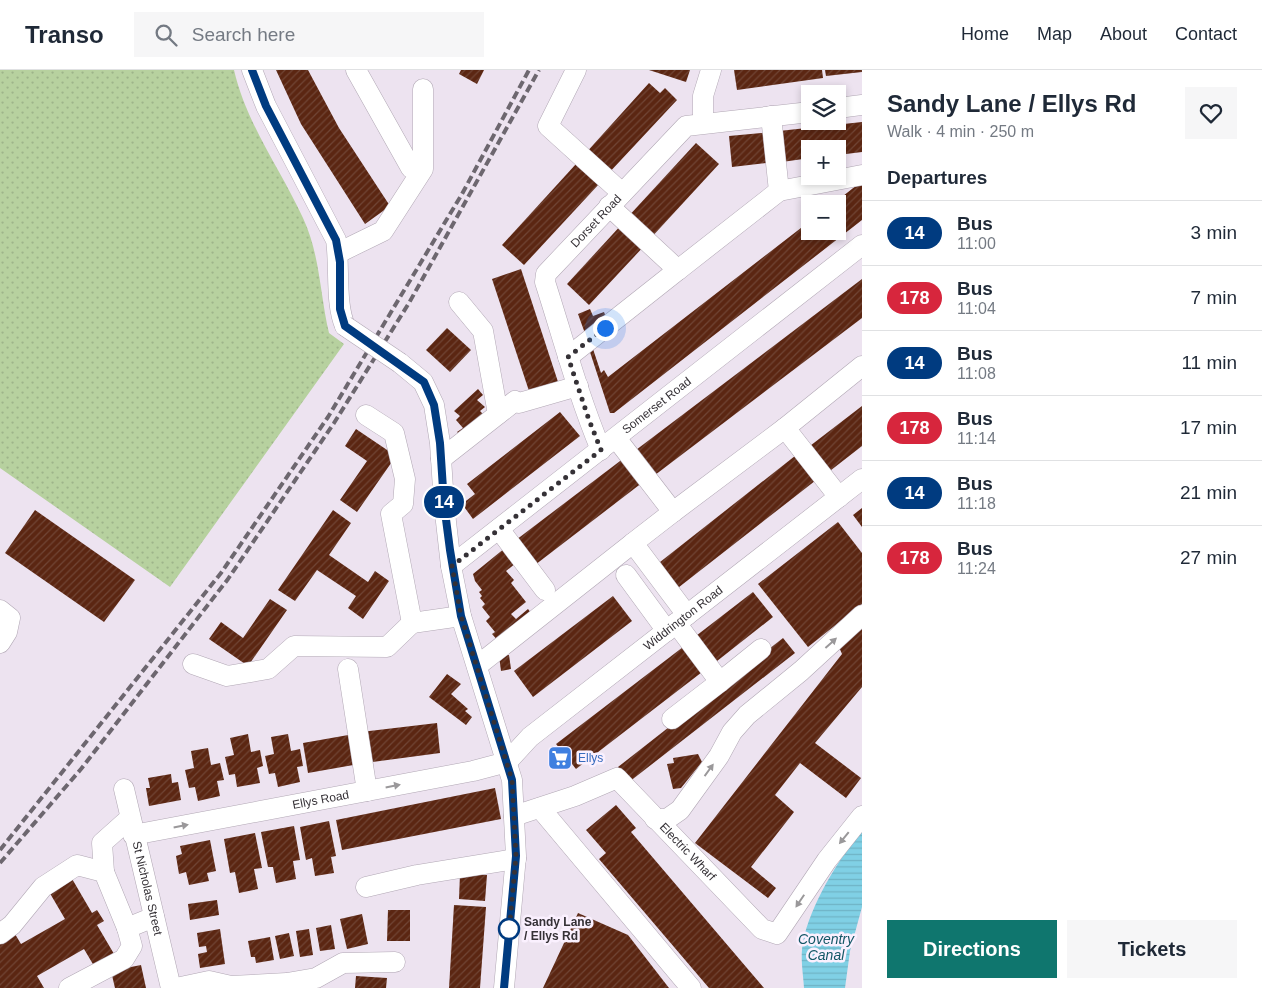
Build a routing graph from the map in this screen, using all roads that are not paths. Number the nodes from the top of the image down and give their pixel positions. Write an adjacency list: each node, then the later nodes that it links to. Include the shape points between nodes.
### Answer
1 (252, 70): 16 (street, via 266,106 336,240)
2 (356, 70): 11 (street)
3 (576, 70): 14 (street, via 548,126)
4 (711, 70): 10 (street, via 703,96)
5 (424, 89): 16 (street, via 423,169 383,231)
6 (862, 106): 7 (street)
7 (846, 107)
8 (801, 113): 9 (street, Dorset Road)
9 (771, 116): 10 (street, Dorset Road); 13 (street)
10 (703, 123): 14 (street, Dorset Road, via 686,126)
11 (411, 168)
12 (862, 175): 13 (street)
13 (780, 192): 17 (street)
14 (615, 200): 17 (street); 19 (street, Dorset Road, via 546,274 545,282)
15 (862, 245): 25 (street, Somerset Road)
16 (338, 253): 26 (street, bridge, via 340,309 345,326 424,382 434,405)
17 (678, 270): 19 (street)
18 (459, 302): 22 (street, via 483,331)
19 (568, 357): 21 (street, Dorset Road)
20 (862, 366): 24 (street)
21 (578, 386): 22 (street, via 515,401); 25 (street, Dorset Road)
22 (498, 414): 26 (street)
23 (366, 415): 38 (street, via 394,433 405,480 403,504 391,514)
24 (785, 428): 28 (street); 29 (street)
25 (608, 444): 29 (street, Dorset Road); 30 (street, Somerset Road)
26 (441, 459): 32 (street)
27 (862, 479): 28 (street, Widdrington Road)
28 (839, 497): 39 (street, Widdrington Road)
29 (673, 512): 31 (street)
30 (499, 529): 32 (street, Somerset Road); 34 (street)
31 (633, 543): 39 (street); 43 (street)
32 (452, 566): 37 (street)
33 (626, 575): 39 (street)
34 (545, 590)
35 (0, 610): 40 (street, via 10,618 8,632)
36 (862, 615): 53 (street, one-way to 36, via 667,819 680,810 747,715)
37 (461, 616): 38 (street); 43 (street)
38 (412, 623): 42 (street, via 387,647 294,646 264,670 227,676)
39 (676, 623): 45 (street); 47 (street, Widdrington Road, via 530,736)
40 (0, 643)
41 (761, 649): 45 (street)
42 (193, 664)
43 (476, 666): 47 (street)
44 (348, 670): 49 (street)
45 (720, 682): 46 (street)
46 (672, 719)
47 (507, 762): 49 (street, Ellys Road, one-way to 47); 51 (street, via 512,780)
48 (124, 789): 54 (street, St Nicholas Street)
49 (367, 791): 54 (street, Ellys Road, one-way to 49)
50 (540, 808): 51 (street, Electric Wharf); 53 (street, Electric Wharf, via 617,778); 67 (street)
51 (514, 816): 55 (street)
52 (862, 816): 53 (street, Electric Wharf, one-way to 53, via 827,860 777,934 762,929)
53 (655, 818)
54 (132, 826): 56 (street, via 102,843); 58 (street, St Nicholas Street)
55 (516, 859): 57 (street); 66 (street)
56 (104, 872): 59 (street); 60 (street, via 77,865 43,887 12,925)
57 (366, 887)
58 (154, 917): 59 (street); 64 (street, St Nicholas Street)
59 (127, 928): 63 (street, via 132,946 124,959)
60 (0, 934)
61 (394, 962): 62 (street, via 343,962 316,978)
62 (288, 985): 65 (street, via 231,986 209,981)
63 (69, 988)
64 (171, 988)
65 (176, 988)
66 (504, 988)
67 (691, 988)

